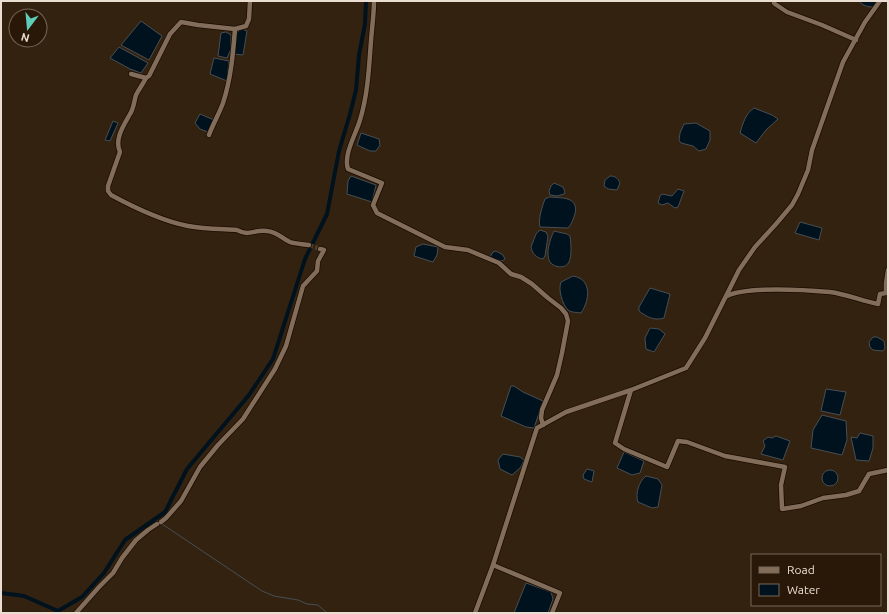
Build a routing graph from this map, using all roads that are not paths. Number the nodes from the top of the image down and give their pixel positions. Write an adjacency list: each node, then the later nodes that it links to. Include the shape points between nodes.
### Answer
1 (250, 1): 5 (street, via 246,26)
2 (374, 1): 15 (street, via 366,92 361,119 348,154 348,169 382,183 374,204 377,213 445,247 468,250 499,263 511,274 532,284 566,314 568,322 562,353 557,375 542,410)
3 (880, 1): 6 (street)
4 (774, 3): 6 (street, via 786,12)
5 (235, 29): 8 (street, via 181,22 170,34); 9 (street, via 226,93)
6 (856, 40): 13 (street, via 844,62 798,194 792,205 739,270)
7 (132, 74): 8 (street)
8 (146, 78): 10 (street, via 118,141 120,152 108,186 111,195 145,211 189,226 237,230 244,234 266,230 291,243)
9 (209, 135)
10 (309, 245)
11 (320, 249): 18 (street, via 324,250 318,261 317,271 303,286 286,346 242,419 200,467 181,501 166,518 136,540 113,573)
12 (888, 270): 13 (street, via 886,293 880,294 878,304 831,292 780,289 734,292)
13 (726, 296): 14 (street, via 705,338 686,368)
14 (631, 390): 15 (street, via 566,412); 16 (street, via 615,443 667,467 678,441 725,456 785,467 781,485 782,509 801,506 823,498 846,496 859,491 869,474)
15 (543, 424): 17 (street, via 537,428)
16 (888, 470)
17 (493, 565): 19 (street); 20 (street, via 560,593)
18 (76, 613)
19 (475, 613)
20 (552, 613)

